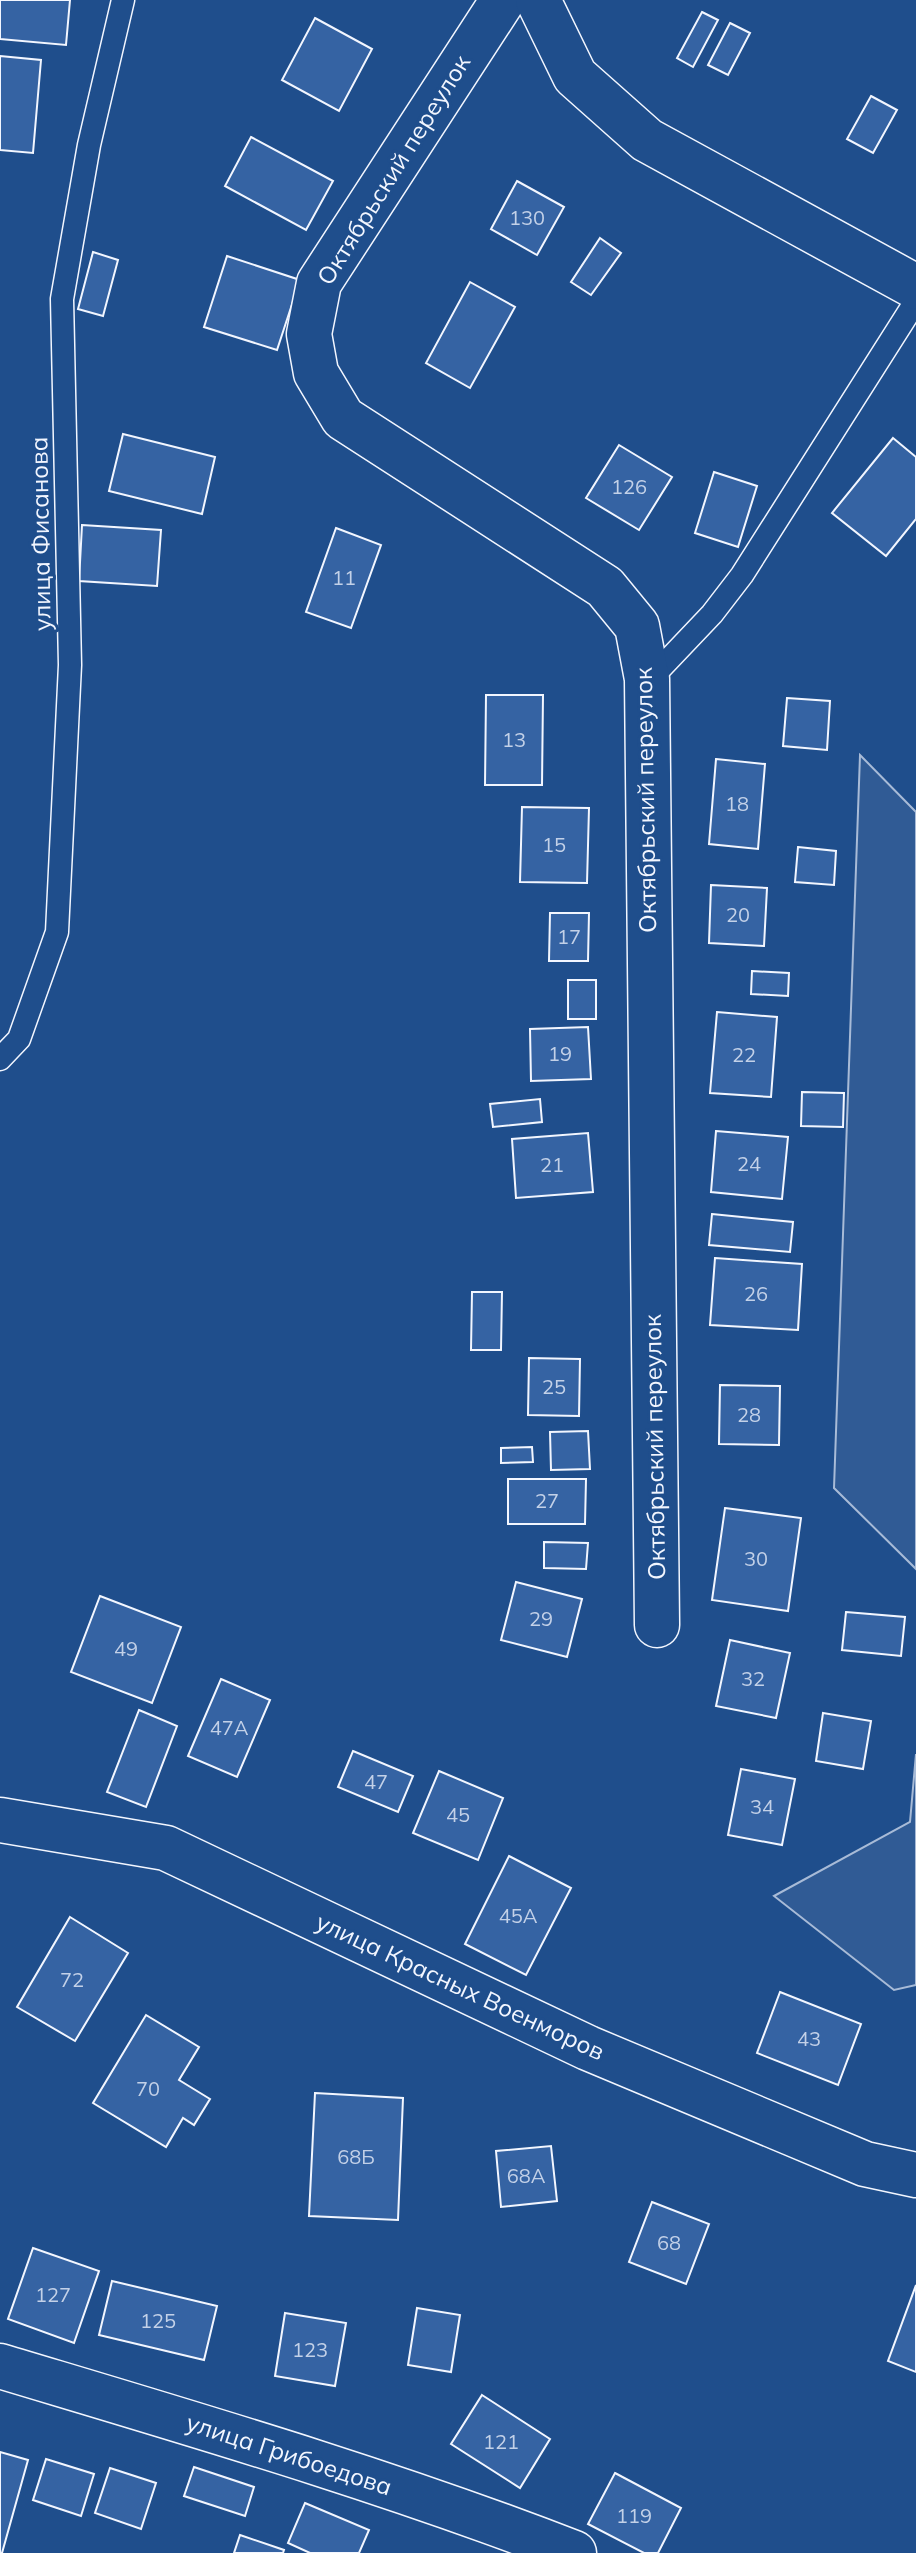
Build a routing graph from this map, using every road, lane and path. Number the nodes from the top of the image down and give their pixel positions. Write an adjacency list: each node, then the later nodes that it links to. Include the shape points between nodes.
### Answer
1 (123, 0): 7 (lane, улица Фисанова, via 89,145 62,299 70,665 57,932 19,1039)
2 (503, 0): 6 (street, Октябрьский переулок, via 319,283 309,334 316,373 343,418 605,587 637,626)
3 (538, 0): 4 (street, via 575,76 647,140)
4 (916, 287)
5 (916, 301): 6 (lane, via 742,575 712,614)
6 (647, 679): 8 (street, Октябрьский переулок)
7 (0, 1059)
8 (657, 1625)
9 (0, 1820): 10 (street, улица Красных Военморов, via 166,1848 588,2048 865,2164)
10 (916, 2175)
11 (0, 2366): 12 (street, улица Грибоедова, via 471,2513)
12 (574, 2553)

